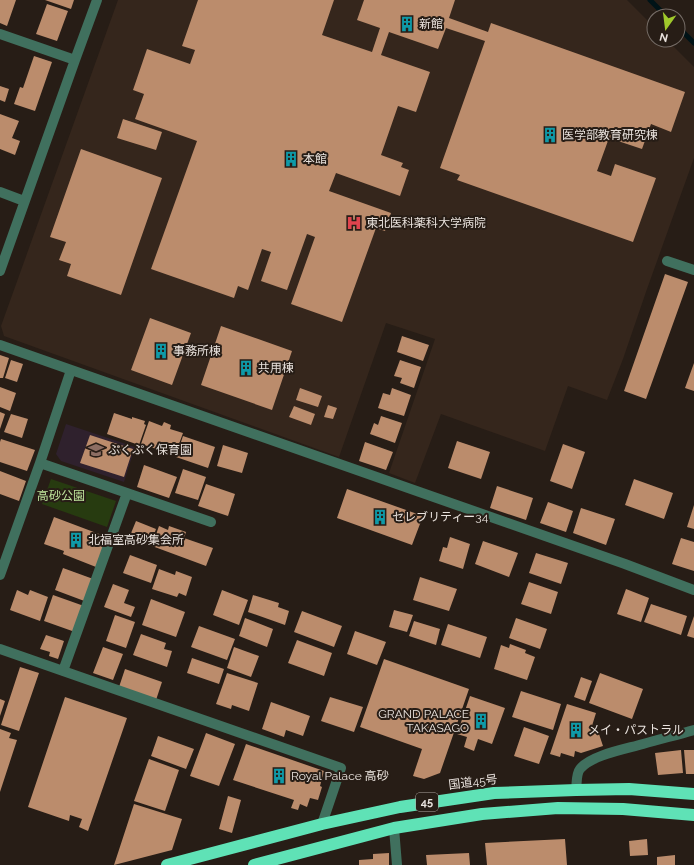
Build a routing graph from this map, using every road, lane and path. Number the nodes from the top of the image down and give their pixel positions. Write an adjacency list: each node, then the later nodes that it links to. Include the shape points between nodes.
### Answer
1 (97, 0): 3 (street)
2 (0, 34): 3 (street)
3 (75, 60): 5 (street)
4 (0, 192): 5 (street)
5 (24, 201): 8 (street)
6 (666, 261): 7 (street)
7 (694, 270)
8 (0, 271)
9 (0, 345): 10 (street)
10 (71, 370): 11 (street); 15 (street)
11 (40, 463): 12 (street); 14 (street)
12 (127, 493): 13 (street); 17 (street)
13 (211, 522)
14 (0, 575)
15 (694, 590)
16 (0, 649): 17 (street)
17 (63, 671): 22 (street, via 341,768)
18 (694, 730): 19 (street, via 596,758 585,764 577,773)
19 (576, 790): 20 (highway, 国道45号 / 45, via 628,789); 22 (highway, 国道45号 / 45, via 494,793 400,807)
20 (694, 794)
21 (694, 815): 23 (highway, 45, via 623,809 558,808 482,814)
22 (322, 824): 24 (highway, 国道45号 / 45)
23 (394, 828): 25 (highway, 45); 26 (street)
24 (167, 865)
25 (254, 865)
26 (396, 865)

